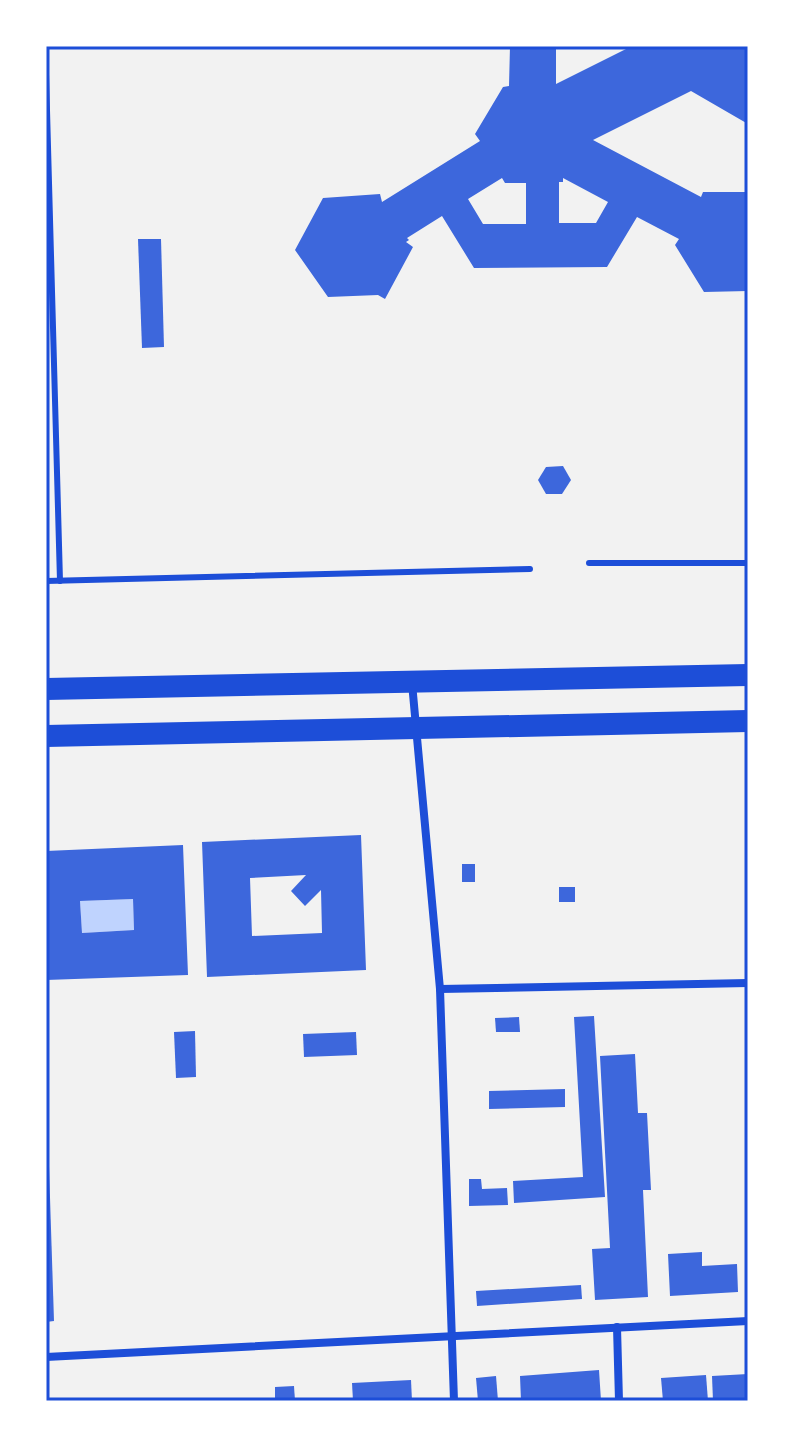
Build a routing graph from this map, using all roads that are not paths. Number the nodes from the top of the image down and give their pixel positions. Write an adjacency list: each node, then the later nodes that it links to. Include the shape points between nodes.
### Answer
1 (46, 74): 6 (lane)
2 (589, 563): 3 (lane)
3 (748, 563)
4 (530, 569): 6 (lane)
5 (46, 581): 6 (lane)
6 (60, 581)
7 (748, 675): 8 (highway)
8 (412, 682): 9 (highway); 11 (street)
9 (46, 689)
10 (748, 721): 11 (highway)
11 (416, 729): 12 (highway); 14 (street)
12 (46, 736)
13 (748, 983): 14 (street)
14 (440, 989): 17 (street)
15 (748, 1321): 16 (street)
16 (617, 1327): 17 (street); 20 (street)
17 (451, 1336): 18 (street); 19 (street)
18 (46, 1357)
19 (454, 1401)
20 (619, 1401)

